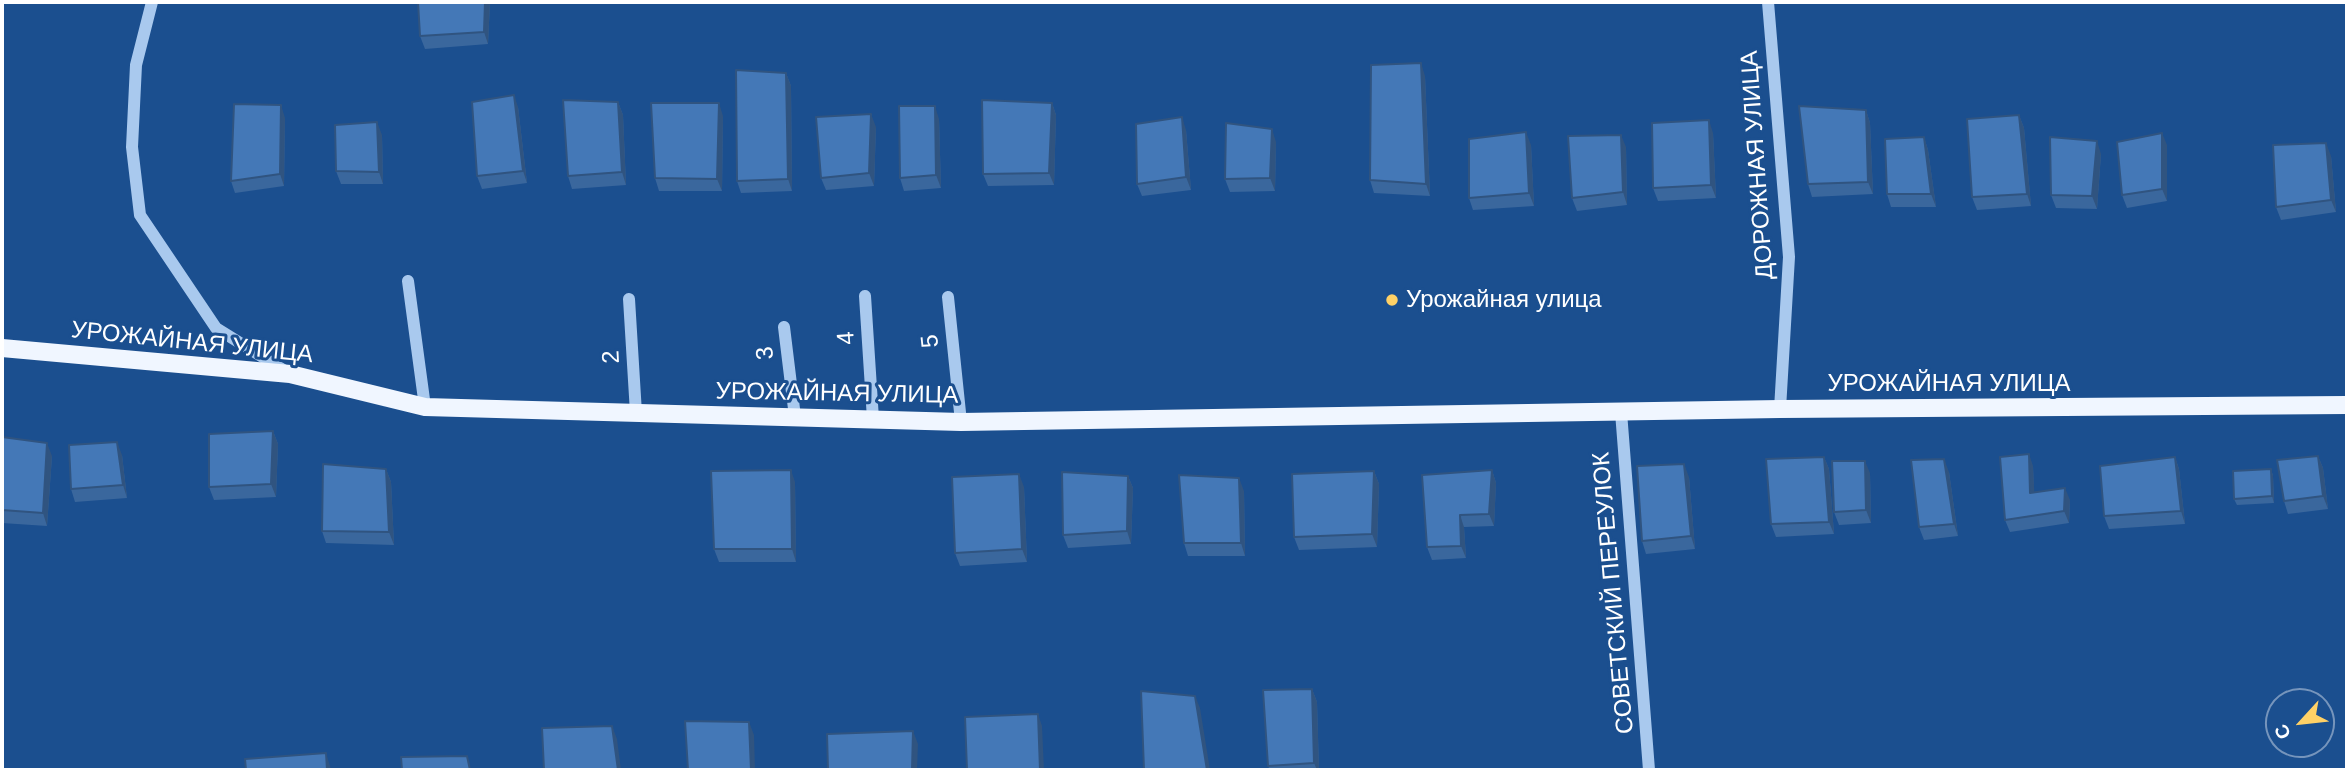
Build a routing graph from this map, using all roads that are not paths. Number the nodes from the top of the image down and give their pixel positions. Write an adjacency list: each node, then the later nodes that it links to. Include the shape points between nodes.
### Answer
1 (152, 2): 9 (street, via 136,65 132,147 140,215 216,328)
2 (1768, 2): 12 (street, ДОРОЖНАЯ УЛИЦА, via 1789,257)
3 (408, 281): 11 (street)
4 (865, 296): 16 (street, 4)
5 (948, 297): 17 (street, 5)
6 (629, 299): 14 (street, 2)
7 (785, 327): 15 (street, 3)
8 (2, 348): 9 (main road, УРОЖАЙНАЯ УЛИЦА)
9 (290, 374): 11 (main road, УРОЖАЙНАЯ УЛИЦА)
10 (2347, 405): 12 (main road, УРОЖАЙНАЯ УЛИЦА)
11 (425, 407): 14 (main road, УРОЖАЙНАЯ УЛИЦА)
12 (1780, 409): 13 (main road, УРОЖАЙНАЯ УЛИЦА)
13 (1621, 412): 17 (main road, УРОЖАЙНАЯ УЛИЦА); 18 (street, СОВЕТСКИЙ ПЕРЕУЛОК)
14 (636, 413): 15 (main road, УРОЖАЙНАЯ УЛИЦА)
15 (794, 417): 16 (main road, УРОЖАЙНАЯ УЛИЦА)
16 (873, 419): 17 (main road, УРОЖАЙНАЯ УЛИЦА)
17 (961, 422)
18 (1649, 770)

